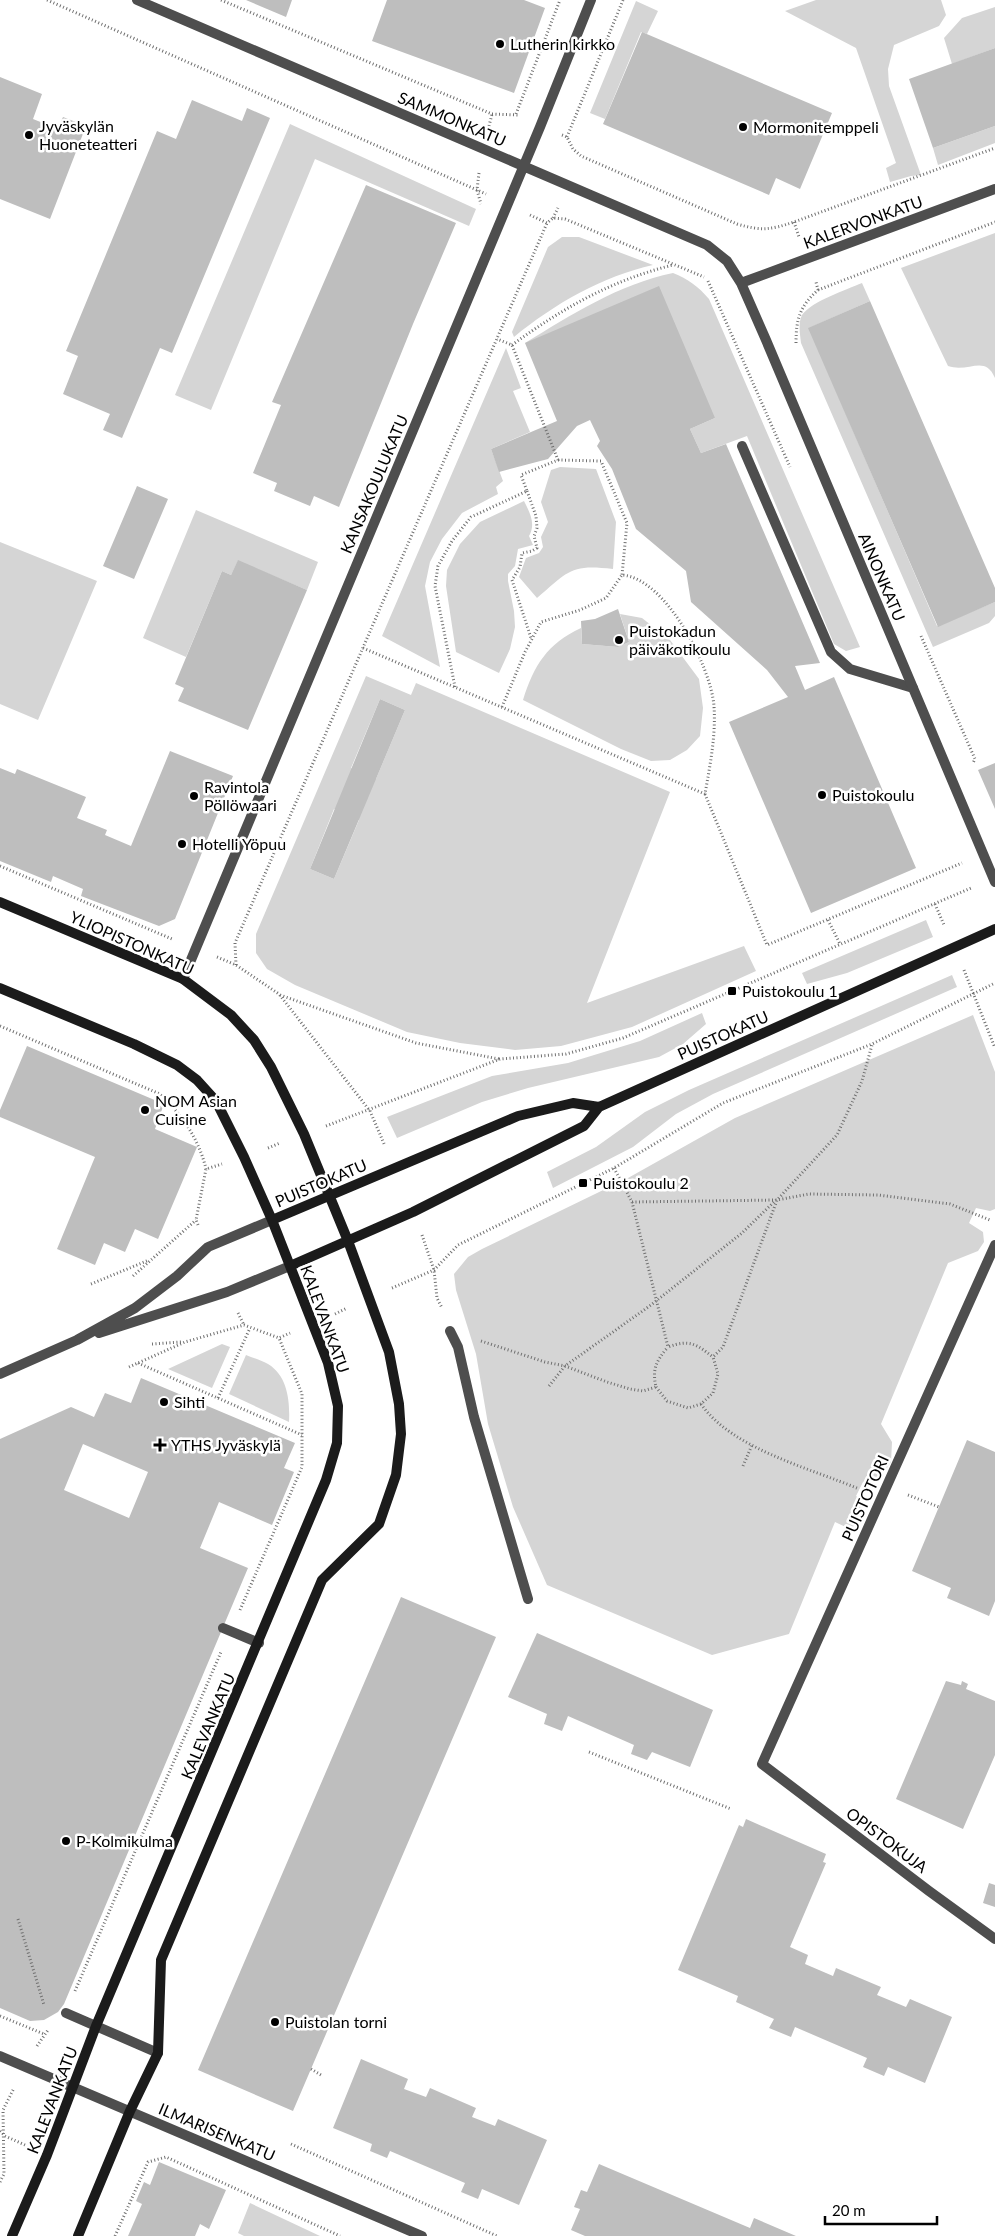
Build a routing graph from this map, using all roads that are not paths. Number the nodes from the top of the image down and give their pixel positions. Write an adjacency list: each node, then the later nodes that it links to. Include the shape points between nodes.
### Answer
1 (137, 0): 3 (street, SAMMONKATU)
2 (591, 0): 3 (street, KANSAKOULUKATU)
3 (523, 166): 5 (street, SAMMONKATU, via 707,245 727,261); 11 (street, KANSAKOULUKATU)
4 (995, 189): 5 (street, KALERVONKATU)
5 (741, 283): 7 (street, AINONKATU)
6 (742, 446): 7 (street, via 831,652 850,669)
7 (913, 688): 8 (street, AINONKATU)
8 (994, 880)
9 (0, 902): 11 (main road, YLIOPISTONKATU)
10 (995, 929): 13 (main road, PUISTOKATU)
11 (183, 979): 14 (main road, YLIOPISTONKATU, via 231,1015 254,1040 304,1134)
12 (0, 988): 15 (main road, via 134,1044 177,1064 198,1080 228,1123)
13 (599, 1107): 14 (main road, PUISTOKATU, via 573,1103 518,1116); 16 (main road, PUISTOKATU, via 584,1126 414,1212)
14 (330, 1195): 15 (main road, PUISTOKATU); 16 (main road, YLIOPISTONKATU)
15 (272, 1220): 18 (main road, KALEVANKATU); 20 (street, PUISTOKATU, via 208,1247 135,1308)
16 (348, 1241): 18 (main road, PUISTOKATU); 29 (main road, via 396,1378 401,1434 396,1475 379,1524 322,1580 161,1960)
17 (995, 1245): 25 (street, PUISTOTORI)
18 (290, 1266): 20 (street, PUISTOKATU, via 227,1292); 24 (main road, KALEVANKATU, via 328,1363 338,1406 337,1443 326,1480)
19 (450, 1330): 22 (street, via 458,1346 474,1417)
20 (77, 1340): 21 (street, PUISTOKATU)
21 (0, 1374)
22 (528, 1599)
23 (227, 1629): 24 (street)
24 (259, 1643): 28 (main road, KALEVANKATU)
25 (762, 1764): 26 (street, OPISTOKUJA)
26 (995, 1939)
27 (66, 2013): 28 (street)
28 (96, 2026): 29 (street); 31 (main road, KALEVANKATU)
29 (158, 2053): 32 (main road)
30 (0, 2056): 31 (street, ILMARISENKATU)
31 (73, 2087): 32 (street, ILMARISENKATU); 33 (main road, KALEVANKATU)
32 (130, 2111): 34 (main road); 35 (street, ILMARISENKATU)
33 (12, 2236)
34 (78, 2236)
35 (422, 2236)

